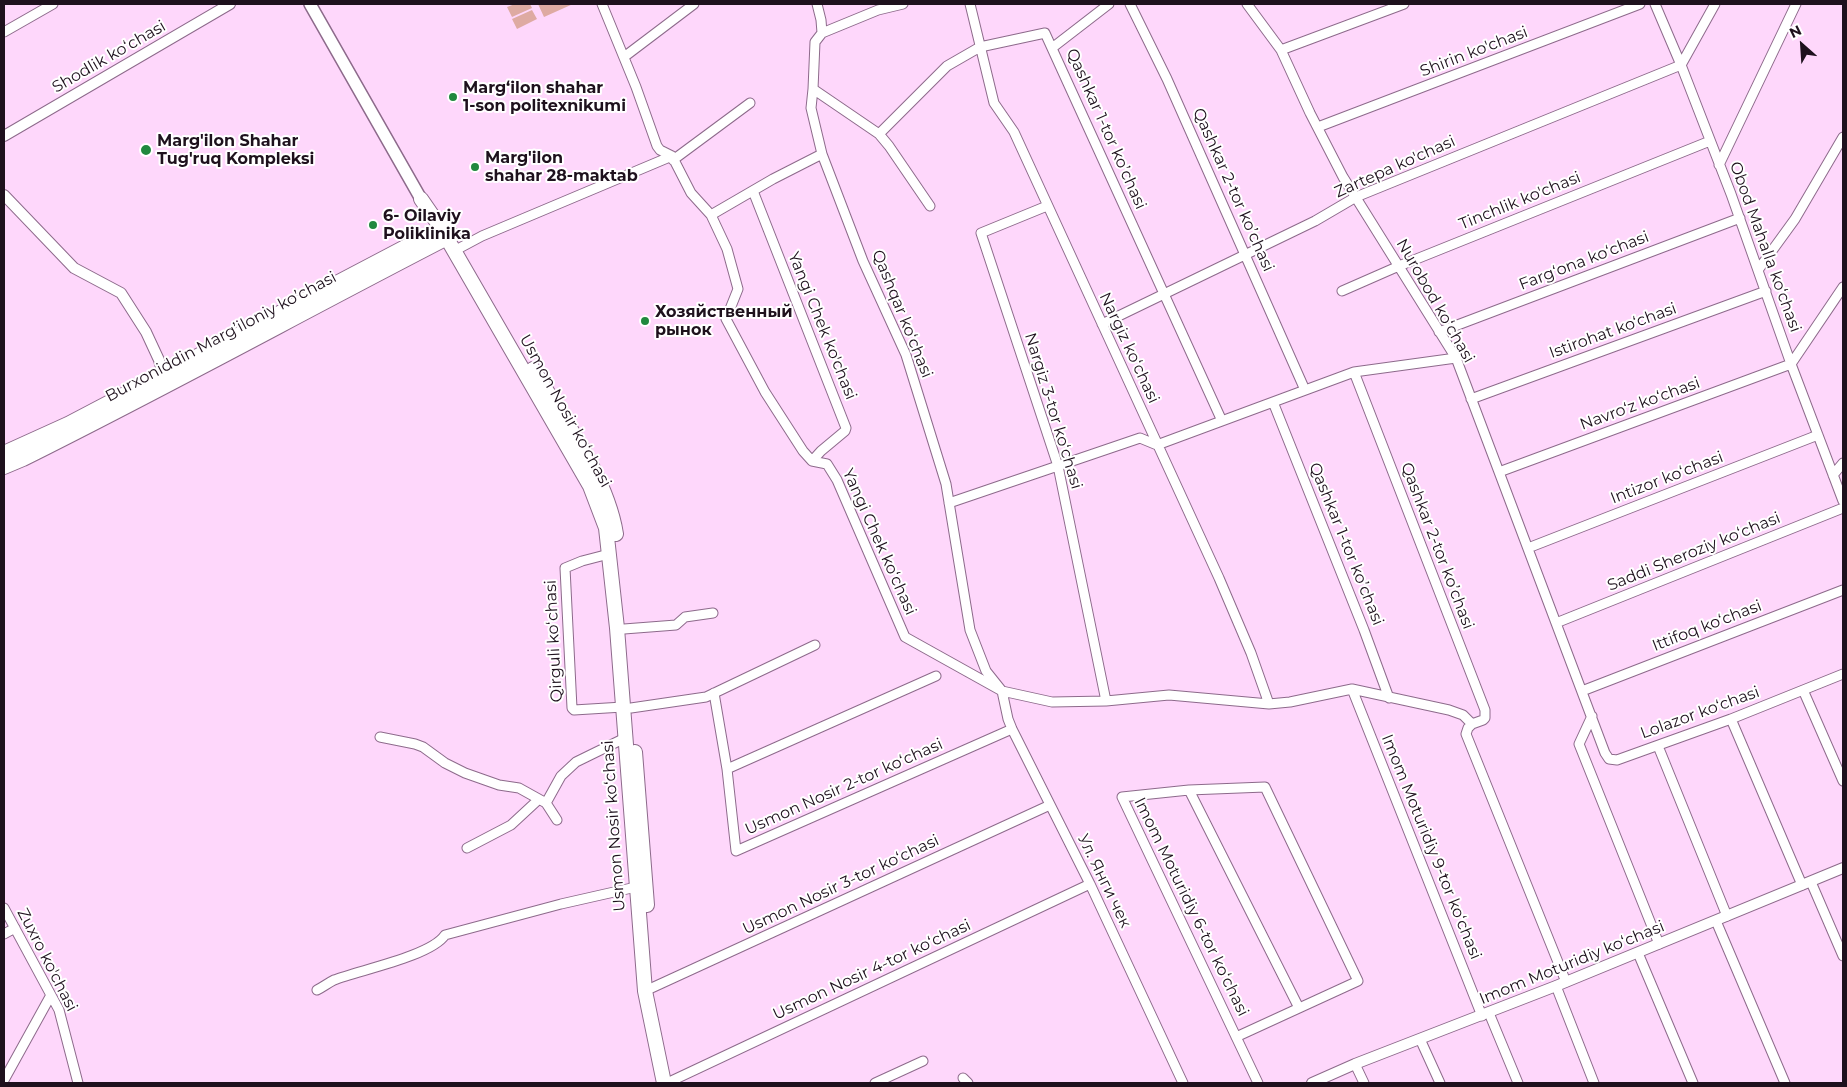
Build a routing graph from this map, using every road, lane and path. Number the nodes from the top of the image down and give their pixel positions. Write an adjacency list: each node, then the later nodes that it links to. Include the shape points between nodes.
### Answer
1 (54, 4): 17 (street)
2 (230, 4): 28 (street, Shodlik koʻchasi)
3 (310, 4): 37 (main road, Usmon Nosir ko‘chasi)
4 (602, 4): 22 (street, Yangi Chek koʻchasi)
5 (694, 4): 22 (street)
6 (817, 4): 18 (street, Qashqar koʻchasi)
7 (903, 4): 18 (street, via 878,10)
8 (970, 4): 19 (street, Nargiz koʻchasi)
9 (1109, 4): 20 (street)
10 (1130, 4): 43 (street, Qashkar 2-tor koʼchasi)
11 (1247, 4): 21 (street, Nurobod koʻchasi)
12 (1404, 4): 21 (street)
13 (1640, 4): 26 (street, Shirin ko'chasi)
14 (1655, 4): 23 (street, Obod Mahalla ko‘chasi)
15 (1715, 4): 23 (street)
16 (1796, 4): 33 (street)
17 (4, 32)
18 (822, 33): 24 (street, Qashqar koʻchasi, via 815,42)
19 (980, 47): 20 (street, Qashkar 1-tor koʼchasi, via 1045,33); 27 (street, Qashkar 1-tor koʼchasi, via 947,66); 39 (street, Nargiz koʻchasi, via 994,102 1014,132)
20 (1052, 48): 49 (street, Qashkar 1-tor koʼchasi)
21 (1281, 50): 26 (street, Nurobod koʻchasi)
22 (624, 57): 32 (street, Yangi Chek koʻchasi, via 658,146)
23 (1681, 65): 30 (street, Obod Mahalla ko‘chasi); 36 (street, Zartepa ko'chasi)
24 (813, 89): 27 (street); 31 (street, Qashqar koʻchasi, via 811,108)
25 (750, 103): 32 (street)
26 (1318, 127): 36 (street, Nurobod koʻchasi)
27 (879, 134): 38 (street)
28 (4, 136)
29 (1843, 137): 45 (street, via 1795,219)
30 (1710, 141): 33 (street, Obod Mahalla ko‘chasi); 44 (street, Tinchlik ko'chasi)
31 (822, 154): 34 (street); 70 (street, Qashqar koʻchasi, via 863,261 906,355)
32 (673, 158): 40 (street, Yangi Chek koʻchasi, via 692,193); 42 (street)
33 (1719, 165): 41 (street, Obod Mahalla ko‘chasi)
34 (753, 191): 40 (street); 63 (street, Yangi Chek ko'chasi, via 846,428)
35 (4, 195): 55 (street, via 74,268 121,293 146,332 159,360)
36 (1356, 197): 43 (street, Zartepa ko'chasi); 44 (street, Nurobod koʻchasi)
37 (421, 199): 42 (main road, Usmon Nosir ko‘chasi)
38 (930, 206)
39 (1047, 206): 50 (street, Nargiz koʻchasi); 65 (street, Nargiz 3-tor koʻchasi, via 981,233)
40 (711, 216): 63 (street, Yangi Chek koʻchasi, via 728,250 738,289 726,320 765,392)
41 (1740, 218): 45 (street, Obod Mahalla ko‘chasi); 51 (street, Farg‘ona ko‘chasi)
42 (450, 237): 55 (main road, Burxoniddin Marg’iloniy ko’chasi); 73 (main road, Usmon Nosir ko‘chasi, via 590,486 606,528); 77 (main road, Usmon Nosir ko‘chasi, via 598,480 616,532)
43 (1245, 255): 49 (street, Zartepa ko'chasi); 56 (street, Qashkar 2-tor koʼchasi)
44 (1399, 266): 47 (street, Tinchlik ko'chasi); 51 (street, Nurobod koʻchasi)
45 (1758, 270): 48 (street, Obod Mahalla ko‘chasi)
46 (1843, 287): 53 (street)
47 (1342, 291)
48 (1766, 291): 53 (street, Obod Mahalla ko‘chasi); 57 (street, Istirohat ko‘chasi)
49 (1165, 295): 50 (street, Zartepa ko'chasi); 59 (street, Qashkar 1-tor koʼchasi)
50 (1102, 324): 61 (street, Nargiz koʻchasi)
51 (1439, 332): 52 (street, Nurobod koʻchasi)
52 (1456, 358): 54 (street); 57 (street, Nurobod koʻchasi)
53 (1791, 364): 60 (street, Obod Mahalla ko‘chasi); 67 (street, Navro‘z ko‘chasi)
54 (1354, 372): 56 (street); 93 (street, Qashkar 2-tor koʼchasi, via 1485,710 1485,718)
55 (164, 381): 62 (main road, Burxoniddin Marg’iloniy ko’chasi); 66 (main road, Burxoniddin Marg’iloniy ko’chasi, via 23,460)
56 (1305, 390): 58 (street)
57 (1471, 399): 67 (street, Nurobod koʻchasi)
58 (1272, 402): 59 (street); 87 (street, Qashkar 1-tor koʼchasi)
59 (1222, 421): 61 (street)
60 (1818, 435): 68 (street, Obod Mahalla ko‘chasi); 72 (street, Intizor koʻchasi)
61 (1157, 446): 65 (street, via 1140,438); 89 (street, Nargiz koʻchasi, via 1219,578)
62 (4, 453)
63 (812, 461): 84 (street, Yangi Chek koʻchasi, via 827,464 837,480 905,637)
64 (1843, 463): 68 (street)
65 (1058, 466): 70 (street); 88 (street, Nargiz 3-tor koʻchasi)
66 (4, 467)
67 (1499, 472): 72 (street, Nurobod koʻchasi)
68 (1833, 475): 69 (street, Obod Mahalla ko‘chasi)
69 (1843, 501)
70 (949, 503): 84 (street, Qashqar koʻchasi, via 970,630 986,671)
71 (1843, 508): 76 (street, Saddi Sheroziy koʻchasi)
72 (1528, 548): 76 (street, Nurobod koʻchasi)
73 (609, 554): 79 (main road, Usmon Nosir ko‘chasi); 90 (street, Qirguli koʻchasi, via 565,568 572,708)
74 (1843, 590): 85 (street, Ittifoq ko‘chasi)
75 (713, 613): 77 (street, via 685,617 676,625)
76 (1556, 623): 85 (street, Nurobod koʻchasi)
77 (624, 629): 79 (main road, Usmon Nosir ko‘chasi)
78 (815, 645): 86 (street)
79 (624, 671): 90 (main road, Usmon Nosir ko‘chasi)
80 (1843, 674): 83 (street, Lolazor ko‘chasi)
81 (936, 676): 98 (street)
82 (1352, 689): 87 (street); 89 (street); 122 (street, Imom Moturidiy 9-tor koʻchasi)
83 (1803, 690): 92 (street, Lolazor ko‘chasi); 99 (street)
84 (1002, 691): 88 (street, via 1052,702); 94 (street, Ул. Янги чек)
85 (1582, 691): 91 (street, Nurobod koʻchasi)
86 (714, 693): 90 (street, via 706,697); 98 (street, Usmon Nosir 2-tor koʻchasi)
87 (1389, 698): 93 (street, via 1449,710 1463,715)
88 (1106, 701): 89 (street, via 1169,695)
89 (1269, 704)
90 (627, 707): 96 (main road, Usmon Nosir ko‘chasi); 118 (main road, Usmon Nosir ko‘chasi, via 640,798)
91 (1592, 716): 97 (street, Lolazor ko‘chasi, via 1609,759 1617,760); 114 (street, via 1579,744)
92 (1730, 719): 97 (street, Lolazor ko‘chasi); 106 (street)
93 (1472, 724): 117 (street, via 1466,734)
94 (1012, 729): 98 (street, Usmon Nosir 2-tor koʻchasi, via 736,851); 102 (street, Ул. Янги чек)
95 (380, 737): 101 (street, via 423,747 465,773 519,788)
96 (625, 738): 101 (street, via 576,762); 108 (main road, Usmon Nosir ko‘chasi)
97 (1658, 746): 110 (street)
98 (727, 769)
99 (1843, 777)
100 (1189, 790): 121 (street); 121 (street, Imom Moturidiy 6-tor koʻchasi, via 1265,787 1358,981); 123 (street, Imom Moturidiy 6-tor koʻchasi, via 1122,797)
101 (542, 802): 103 (street); 104 (street, via 511,825)
102 (1050, 805): 107 (street, Ул. Янги чек); 118 (street, Usmon Nosir 3-tor koʻchasi)
103 (557, 820)
104 (467, 848)
105 (1843, 868): 106 (street, Imom Moturidiy koʻchasi)
106 (1807, 883): 110 (street, Imom Moturidiy koʻchasi); 116 (street)
107 (1090, 884): 129 (street, Usmon Nosir 4-tor koʻchasi); 131 (street, Ул. Янги чек)
108 (636, 887): 118 (main road, Usmon Nosir ko‘chasi); 119 (street, via 445,935 440,943)
109 (4, 908): 112 (street, Zuxro ko'chasi)
110 (1727, 916): 111 (street, Imom Moturidiy koʻchasi)
111 (1716, 921): 114 (street, Imom Moturidiy koʻchasi); 139 (street)
112 (15, 928): 113 (street); 120 (street, Zuxro ko'chasi)
113 (4, 934)
114 (1658, 944): 115 (street, Imom Moturidiy koʻchasi)
115 (1638, 953): 117 (street, Imom Moturidiy koʻchasi); 138 (street)
116 (1843, 956)
117 (1561, 984): 122 (street, Imom Moturidiy koʻchasi); 137 (street)
118 (649, 989): 129 (main road, Usmon Nosir ko‘chasi, via 649,1005)
119 (317, 990)
120 (52, 995): 127 (street); 128 (street, Zuxro ko'chasi)
121 (1299, 1008): 123 (street, Imom Moturidiy 6-tor koʻchasi)
122 (1485, 1015): 124 (street, Imom Moturidiy koʻchasi); 136 (street, Imom Moturidiy 9-tor koʻchasi)
123 (1236, 1037): 132 (street, Imom Moturidiy 6-tor koʻchasi)
124 (1420, 1039): 126 (street, Imom Moturidiy koʻchasi); 135 (street)
125 (923, 1061): 130 (street)
126 (1355, 1064): 133 (street, Imom Moturidiy koʻchasi); 134 (street)
127 (4, 1080)
128 (78, 1083)
129 (665, 1083)
130 (875, 1083)
131 (1183, 1083)
132 (1258, 1083)
133 (1312, 1083)
134 (1364, 1083)
135 (1440, 1083)
136 (1518, 1083)
137 (1594, 1083)
138 (1693, 1083)
139 (1785, 1083)

